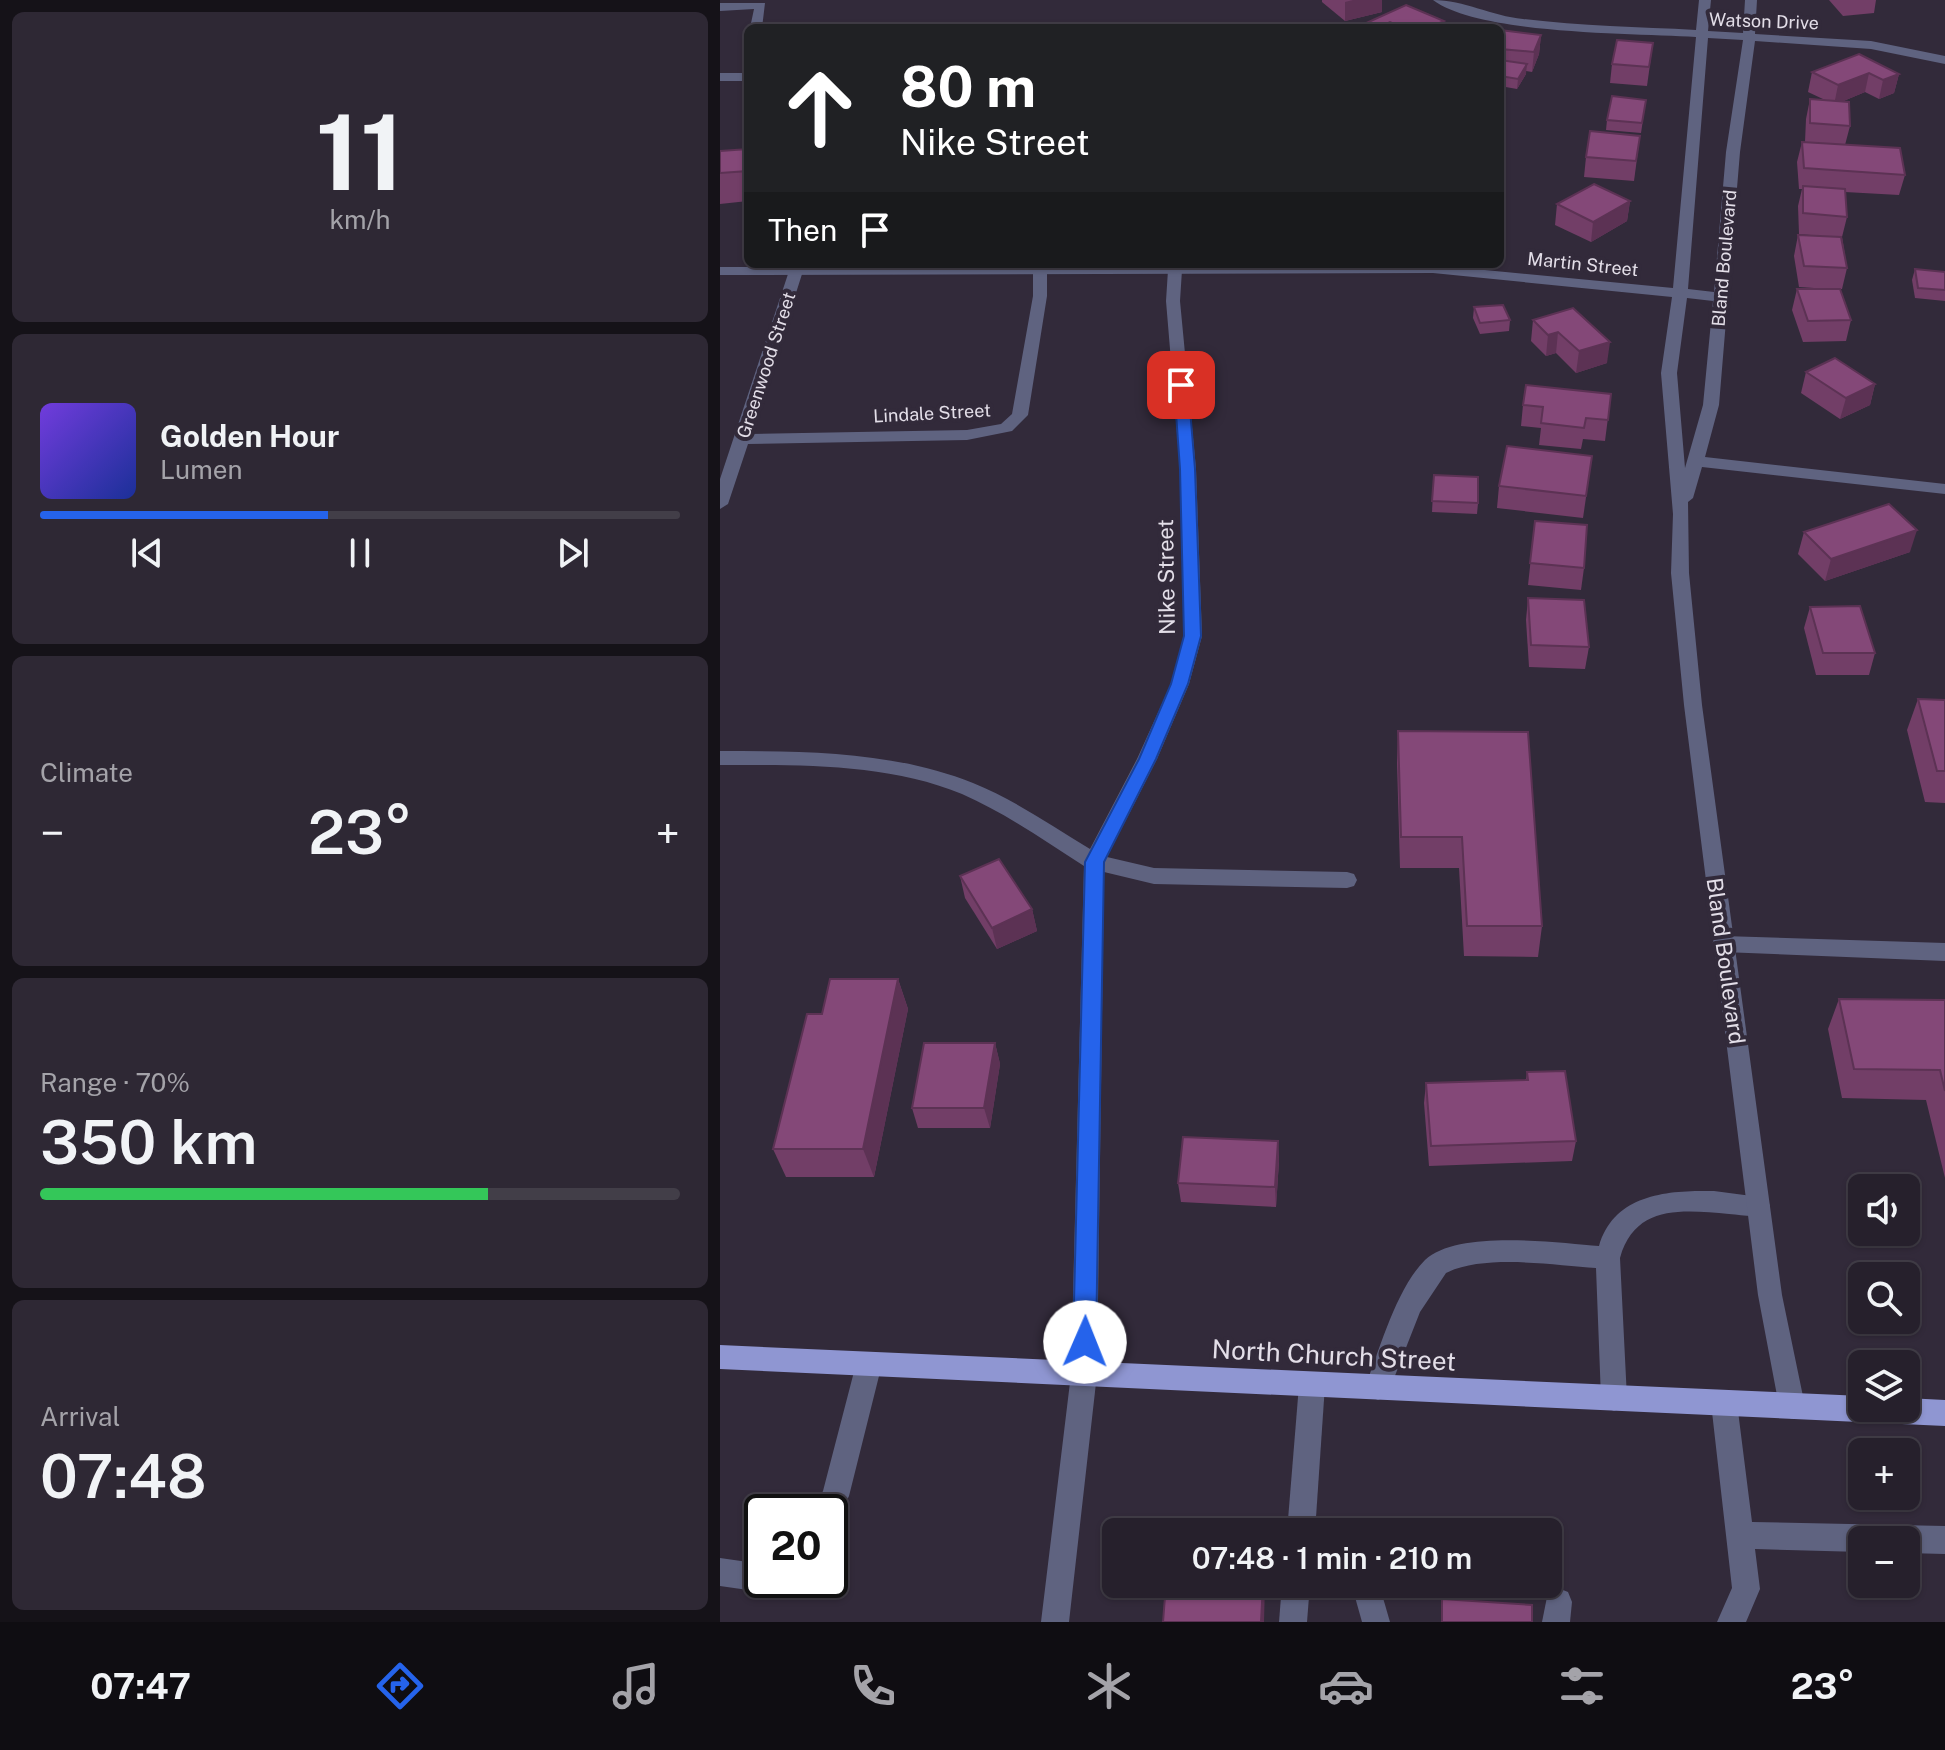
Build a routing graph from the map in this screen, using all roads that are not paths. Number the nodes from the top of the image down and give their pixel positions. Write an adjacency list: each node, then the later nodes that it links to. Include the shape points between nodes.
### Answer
1 (1439, 0): 6 (street, Watson Drive, via 1523,23)
2 (1705, 0): 6 (street, Bland Boulevard)
3 (1751, 0): 7 (street, Bland Boulevard)
4 (720, 7): 5 (street, via 761,5)
5 (757, 24)
6 (1700, 36): 7 (street, Watson Drive); 15 (street, Bland Boulevard)
7 (1749, 38): 8 (street, Watson Drive, via 1871,45); 16 (street, Bland Boulevard)
8 (1945, 60)
9 (720, 77): 10 (street)
10 (744, 77)
11 (787, 269): 13 (street, Martin Street); 14 (street, Martin Street); 17 (street, Greenwood Street)
12 (1175, 270): 14 (street, Martin Street); 15 (street, Martin Street, via 1433,269); 23 (street, Nike Street, via 1193,636 1180,684)
13 (720, 271)
14 (1040, 271): 17 (street, Lindale Street, via 1020,415 1006,428 967,435)
15 (1680, 295): 16 (street, Martin Street); 21 (street, Bland Boulevard, via 1669,373)
16 (1721, 297): 18 (street, Bland Boulevard, via 1711,405)
17 (743, 439): 20 (street, Greenwood Street)
18 (1695, 461): 19 (street); 21 (street, Bland Boulevard)
19 (1945, 489)
20 (720, 504)
21 (1681, 514): 25 (street, Bland Boulevard, via 1680,573)
22 (720, 758): 23 (street, via 841,760 951,783 1015,811)
23 (1094, 862): 24 (street, via 1154,876); 31 (street)
24 (1347, 880)
25 (1723, 944): 26 (street); 27 (street, Bland Boulevard)
26 (1945, 952)
27 (1758, 1206): 28 (street, via 1682,1201 1645,1208 1625,1218 1610,1237); 36 (street, Bland Boulevard)
28 (1608, 1258): 33 (street, via 1466,1254 1438,1264 1420,1287); 34 (street)
29 (720, 1357): 30 (main road, North Church Street)
30 (869, 1364): 31 (main road, North Church Street); 38 (street)
31 (1084, 1374): 32 (main road, North Church Street); 46 (street)
32 (1312, 1385): 33 (main road, North Church Street); 39 (street)
33 (1378, 1387): 34 (main road, North Church Street)
34 (1614, 1398): 35 (main road, North Church Street)
35 (1724, 1403): 36 (main road, North Church Street); 40 (street)
36 (1792, 1406): 37 (main road, North Church Street)
37 (1945, 1413)
38 (836, 1494)
39 (1302, 1518)
40 (1740, 1535): 41 (street); 49 (street, via 1746,1589)
41 (1945, 1540)
42 (720, 1572): 43 (street)
43 (744, 1575)
44 (1295, 1598): 47 (street)
45 (1369, 1598): 48 (street)
46 (1055, 1622)
47 (1293, 1622)
48 (1376, 1622)
49 (1731, 1622)

